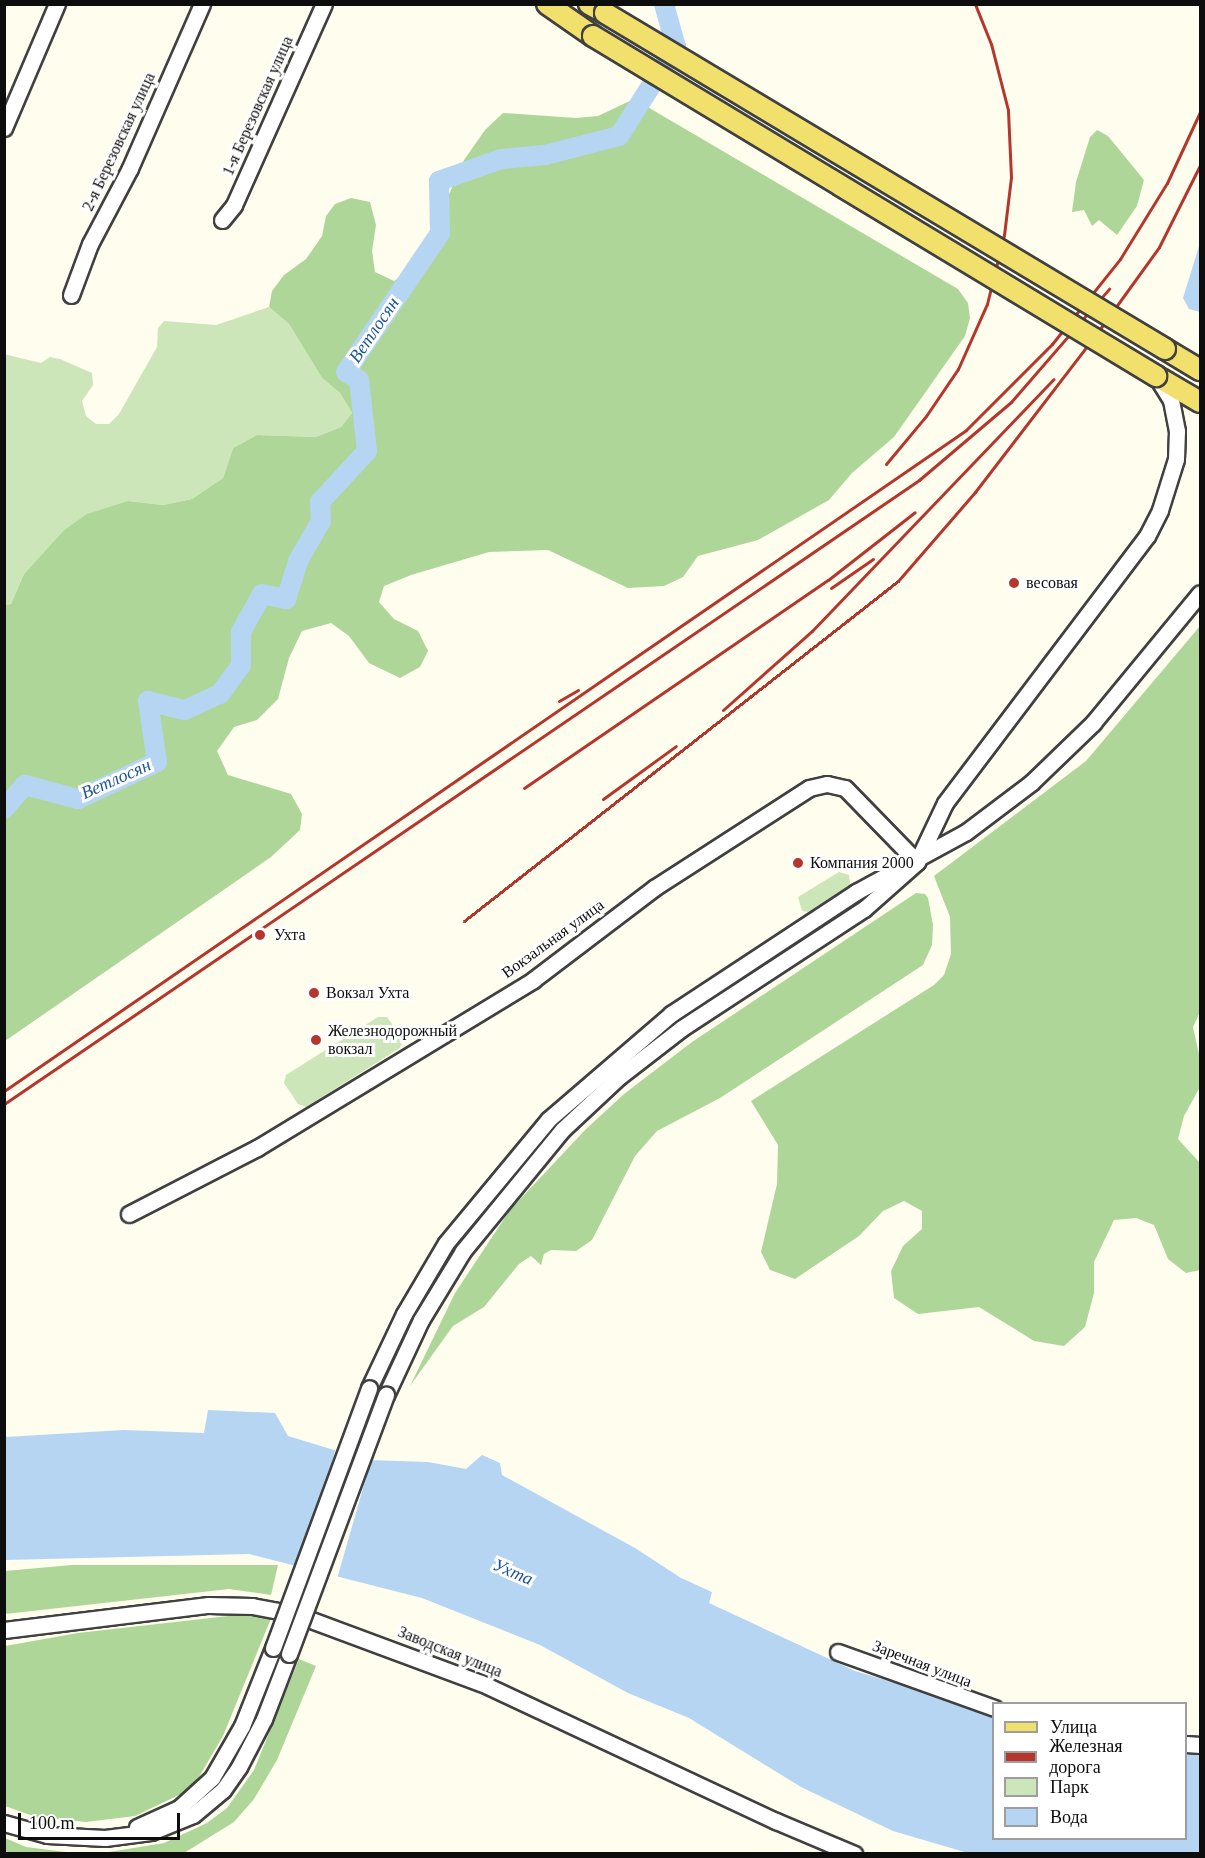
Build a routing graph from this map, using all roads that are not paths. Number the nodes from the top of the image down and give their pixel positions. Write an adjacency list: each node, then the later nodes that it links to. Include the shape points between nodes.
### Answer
1 (57, 4): 6 (street)
2 (202, 4): 8 (street, 2-я Березовская улица, via 130,168 90,244)
3 (324, 4): 7 (street, 1-я Березовская улица, via 234,205)
4 (547, 4): 12 (main road, bridge, via 593,36)
5 (597, 9): 9 (main road, bridge)
6 (4, 128)
7 (222, 220)
8 (71, 295)
9 (1165, 349): 10 (main road); 11 (main road)
10 (1200, 358)
11 (1200, 370)
12 (1156, 376): 13 (main road); 15 (street, via 1171,400 1177,431 1176,459 1157,516 1135,552 945,803)
13 (1200, 402)
14 (1200, 593): 15 (street, via 1062,756 999,808)
15 (917, 862): 16 (street, Вокзальная улица, via 845,788 827,784 809,788 654,888 533,980 227,1165 170,1189); 21 (street, bridge, via 856,892 671,1014 549,1119 496,1178 446,1243 404,1314 369,1388 273,1648 235,1742 218,1771 194,1797 139,1826); 21 (street, bridge, via 864,909 682,1028 620,1076 562,1130 463,1251 421,1320 386,1395 290,1654 249,1750 229,1782 208,1804 177,1824 142,1835)
16 (129, 1214)
17 (4, 1630): 22 (street, Заводская улица, via 208,1605 252,1605 295,1614 481,1683)
18 (838, 1652): 19 (street, Заречная улица)
19 (992, 1708)
20 (4, 1822): 21 (street)
21 (73, 1837)
22 (854, 1854)

